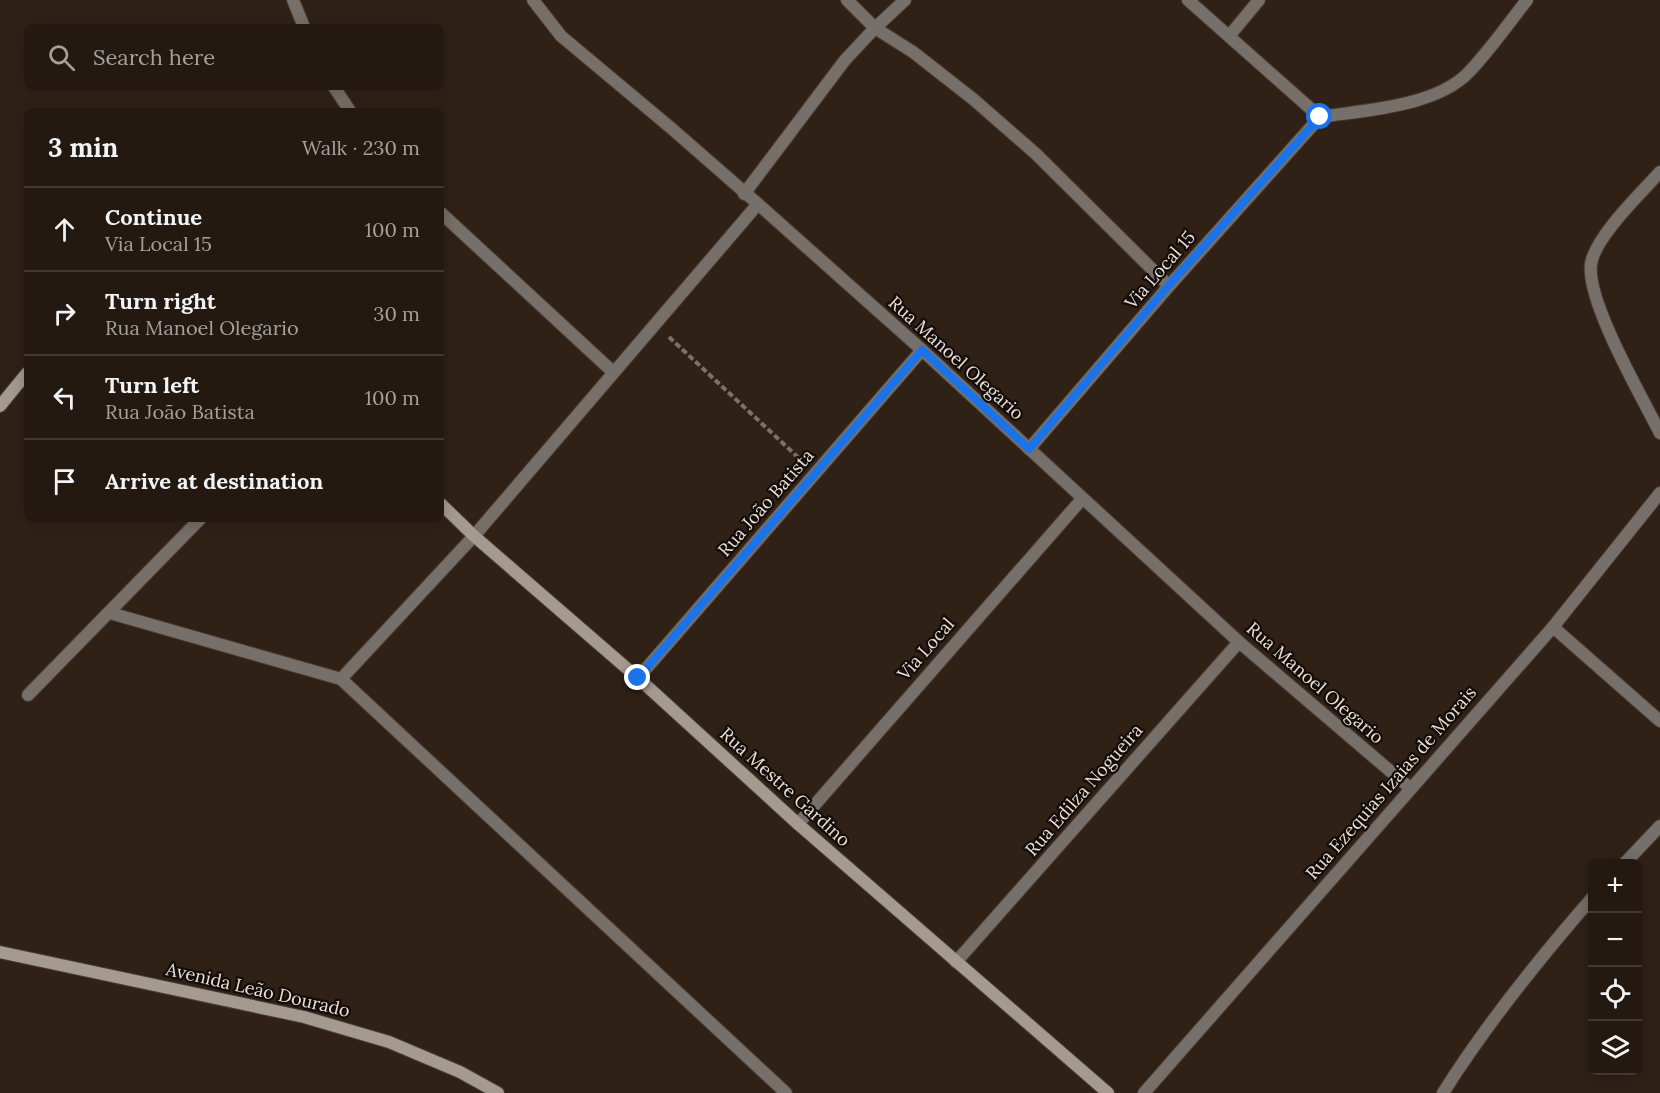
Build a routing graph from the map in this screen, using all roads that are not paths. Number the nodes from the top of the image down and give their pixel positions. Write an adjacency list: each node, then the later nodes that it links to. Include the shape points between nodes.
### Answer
1 (293, 0): 8 (street)
2 (533, 0): 15 (street, Rua Manoel Olegario, via 561,36)
3 (847, 0): 9 (street)
4 (906, 0): 9 (street)
5 (1188, 0): 10 (street)
6 (1259, 0): 10 (street)
7 (1527, 0): 13 (street, via 1468,73 1444,90 1418,100)
8 (303, 24)
9 (875, 28): 15 (street, via 845,60); 18 (street, via 913,52 1036,154)
10 (1230, 35): 13 (street)
11 (336, 90): 12 (street)
12 (348, 108)
13 (1320, 117): 18 (street, Via Local 15)
14 (1660, 172): 23 (street, via 1604,236 1591,262 1592,281 1607,326)
15 (744, 194): 16 (street, Rua Manoel Olegario)
16 (758, 204): 19 (street, Rua Manoel Olegario); 20 (street)
17 (444, 216): 20 (street)
18 (1169, 285): 24 (street, Via Local 15)
19 (922, 350): 24 (street, Rua Manoel Olegario); 33 (street, Rua João Batista)
20 (613, 372): 29 (street)
21 (24, 377): 22 (main road)
22 (0, 406)
23 (1660, 434)
24 (1029, 449): 26 (street, Rua Manoel Olegario)
25 (1660, 493): 31 (street, Rua Ezequias Izaias de Morais)
26 (1082, 499): 32 (street, Rua Manoel Olegario); 38 (street, Via Local)
27 (444, 507): 29 (main road, Rua Mestre Gardino)
28 (197, 522): 30 (street)
29 (474, 536): 33 (main road, Rua Mestre Gardino); 34 (street)
30 (110, 613): 34 (street); 35 (street)
31 (1553, 627): 36 (street); 37 (street, Rua Ezequias Izaias de Morais)
32 (1239, 642): 37 (street, Rua Manoel Olegario); 43 (street, Rua Edilza Nogueira)
33 (638, 678): 38 (main road, Rua Mestre Gardino)
34 (341, 679): 45 (street)
35 (28, 695)
36 (1660, 721)
37 (1410, 788): 47 (street, Rua Ezequias Izaias de Morais)
38 (798, 824): 43 (main road, Rua Mestre Gardino)
39 (1660, 826): 40 (street)
40 (1629, 859)
41 (1588, 904): 48 (street, via 1494,1017)
42 (0, 952): 44 (main road, Avenida Leão Dourado, via 304,1017 389,1042)
43 (956, 962): 46 (main road, Rua Mestre Gardino)
44 (498, 1093)
45 (786, 1093)
46 (1108, 1093)
47 (1144, 1093)
48 (1443, 1093)

